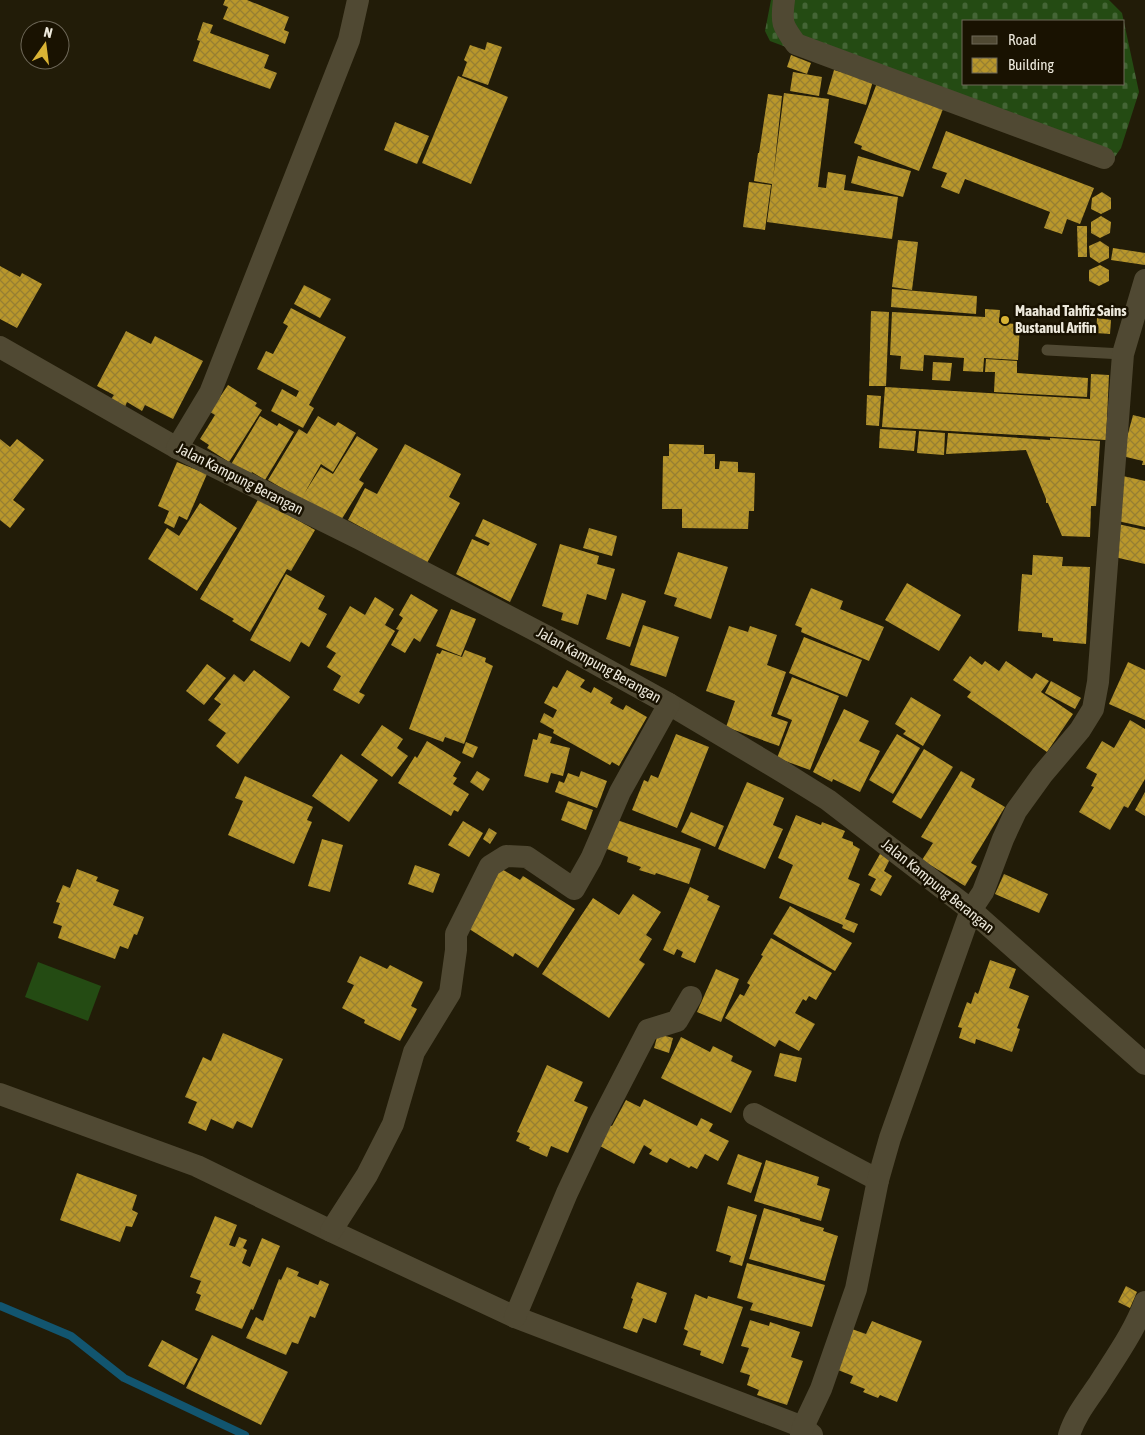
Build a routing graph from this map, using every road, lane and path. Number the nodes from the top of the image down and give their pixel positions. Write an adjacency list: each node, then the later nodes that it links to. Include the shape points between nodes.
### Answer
1 (358, 0): 8 (street, via 349,40 210,393)
2 (784, 0): 3 (street, via 781,18 796,44)
3 (1104, 158)
4 (1145, 280): 7 (street)
5 (0, 347): 8 (street, Jalan Kampung Berangan)
6 (1047, 350): 7 (lane)
7 (1123, 354): 10 (street, via 1098,682 1093,709 1016,811 983,892)
8 (177, 448): 9 (street, Jalan Kampung Berangan, via 449,585)
9 (669, 704): 10 (street, Jalan Kampung Berangan, via 828,800); 16 (street, via 620,792 591,859 574,889 527,857 506,856 490,866 456,934 450,993 414,1052 393,1124 367,1175)
10 (971, 910): 12 (street, Jalan Kampung Berangan); 15 (street)
11 (691, 996): 18 (street, via 678,1021 648,1030 567,1193)
12 (1145, 1064)
13 (0, 1094): 16 (street, via 197,1166)
14 (754, 1114): 15 (street)
15 (878, 1180): 19 (street, via 856,1289)
16 (331, 1231): 18 (street)
17 (1145, 1302): 20 (street, via 1133,1328 1073,1422)
18 (515, 1317): 19 (street)
19 (805, 1432)
20 (1069, 1435)

